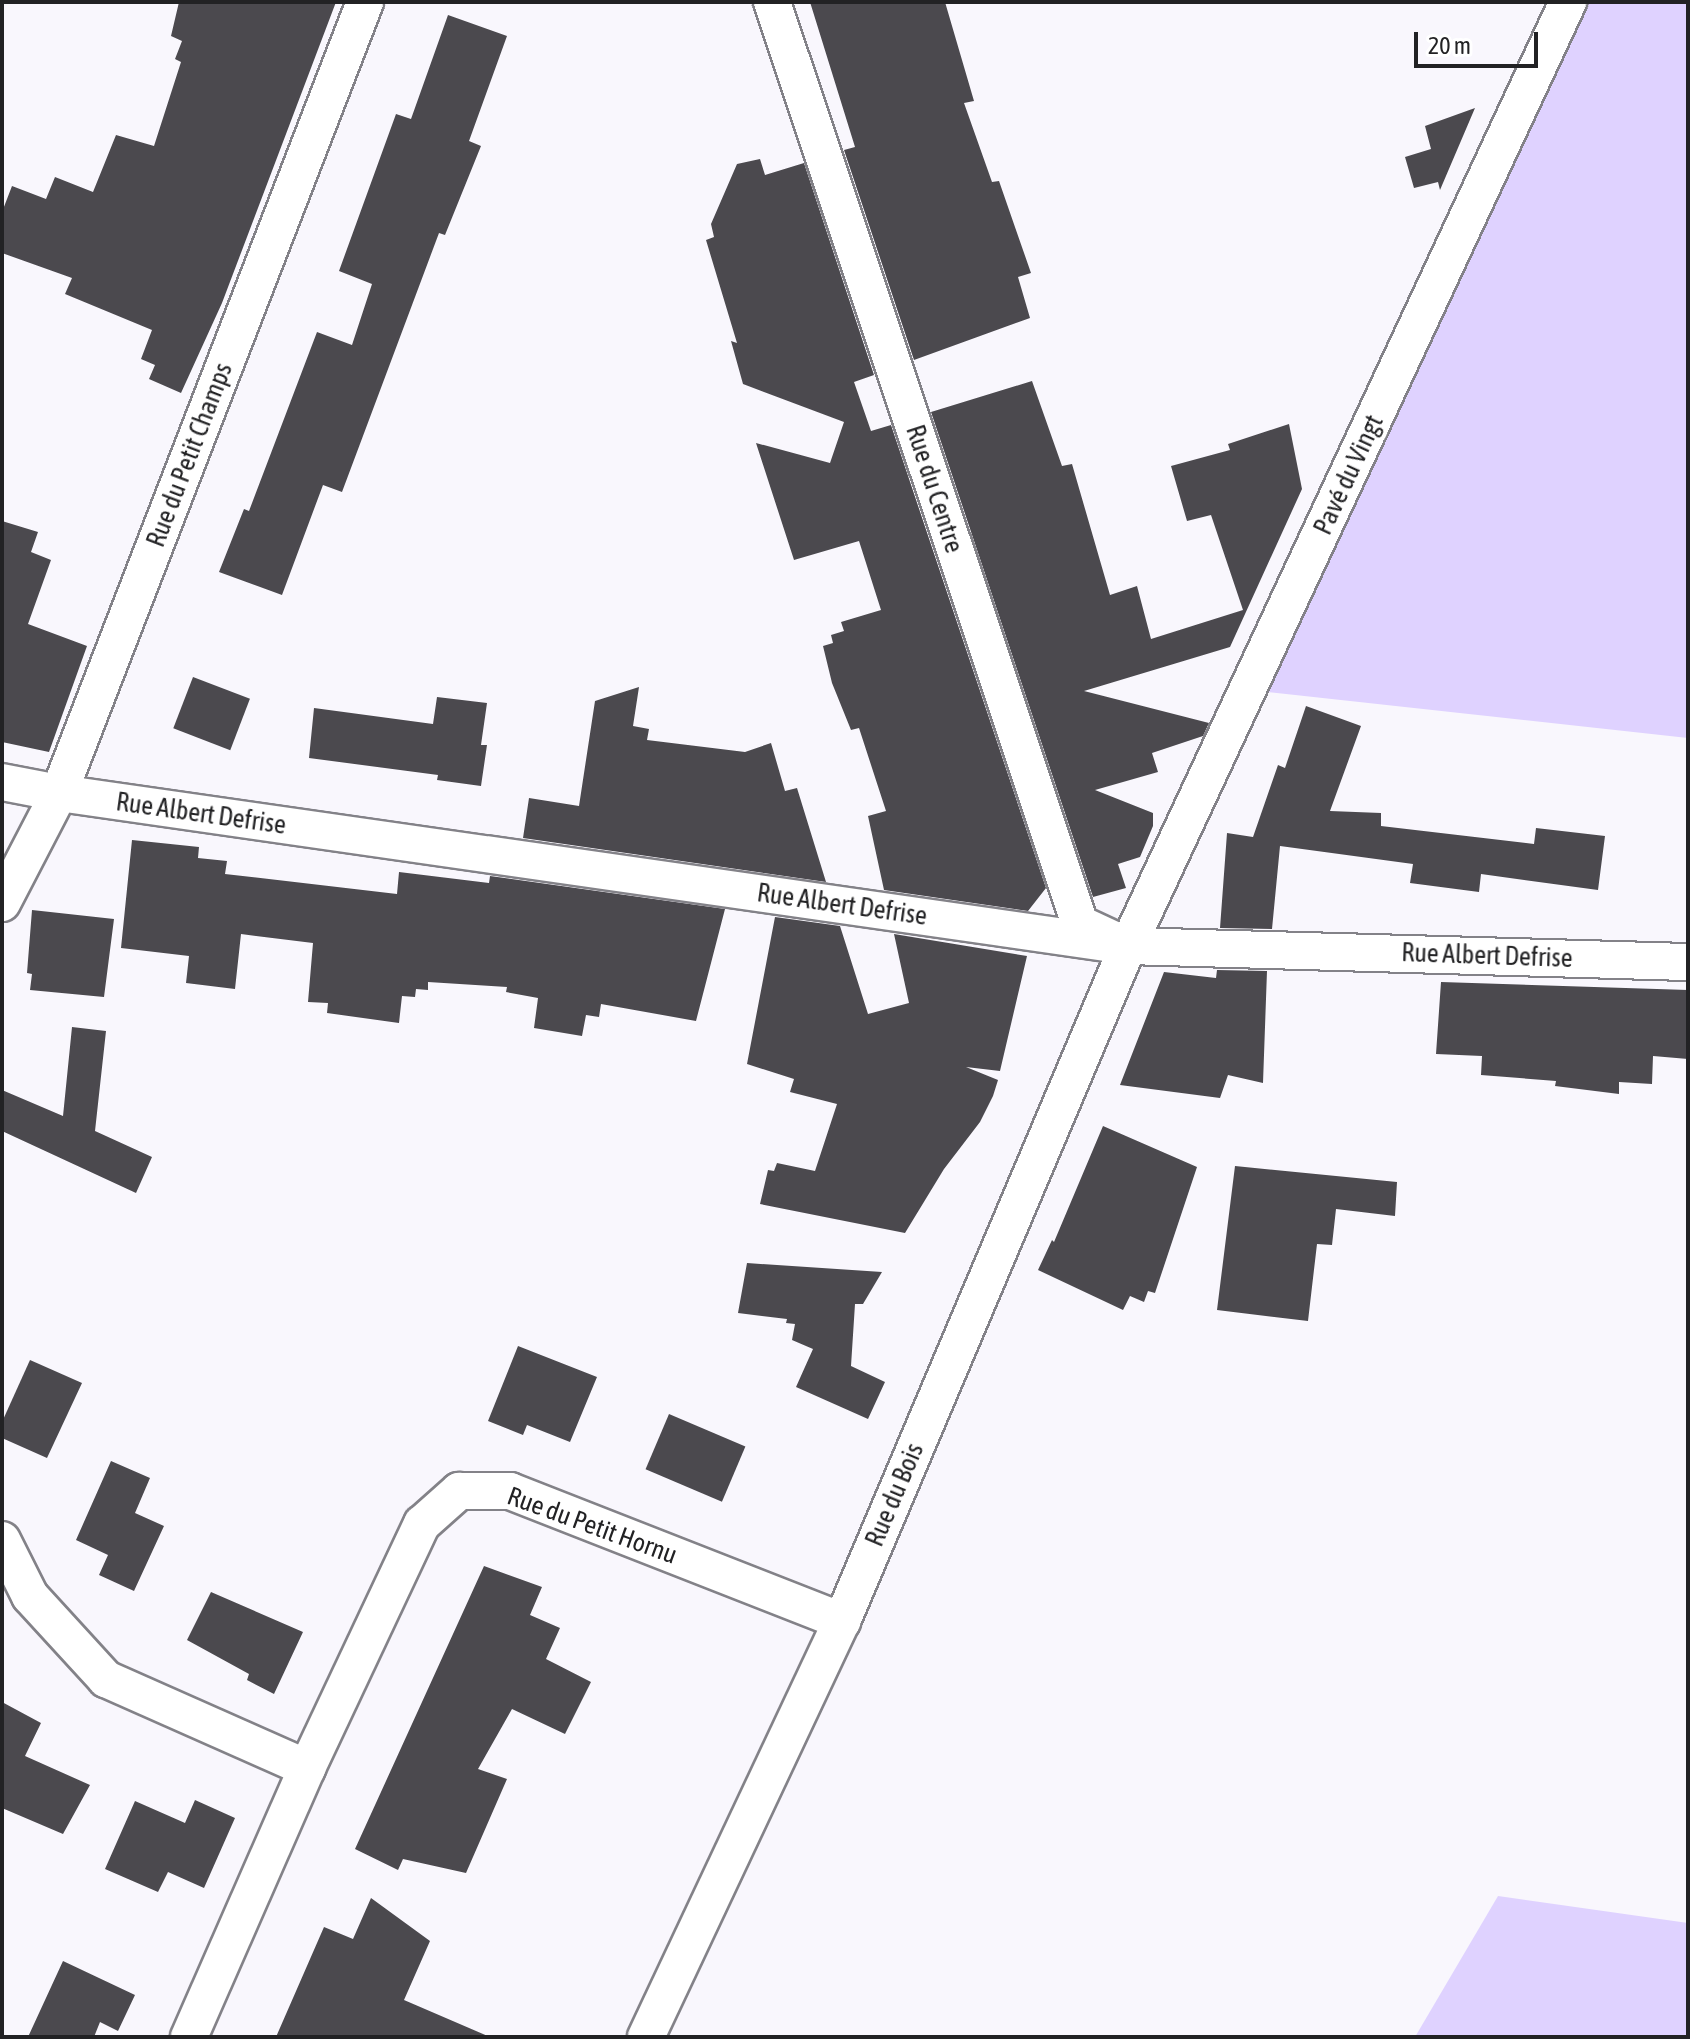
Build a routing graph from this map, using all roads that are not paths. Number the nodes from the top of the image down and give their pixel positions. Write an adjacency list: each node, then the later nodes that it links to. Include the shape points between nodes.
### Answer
1 (365, 2): 5 (street, Rue du Petit Champs)
2 (772, 2): 7 (street, Rue du Centre, via 1080,924)
3 (1568, 2): 7 (street, Pavé du Vingt)
4 (2, 782): 5 (street, Rue Albert Defrise)
5 (59, 793): 6 (street, Rue du Petit Champs); 7 (street, Rue Albert Defrise)
6 (2, 903)
7 (1128, 946): 8 (street, Rue Albert Defrise); 10 (street, Rue du Bois)
8 (1688, 962)
9 (2, 1540): 11 (street, via 30,1596 106,1679)
10 (842, 1621): 11 (street, Rue du Petit Hornu, via 510,1491 459,1491 422,1524); 13 (street, Rue du Bois)
11 (307, 1768): 12 (street, Rue du Petit Hornu)
12 (189, 2037)
13 (646, 2037)

